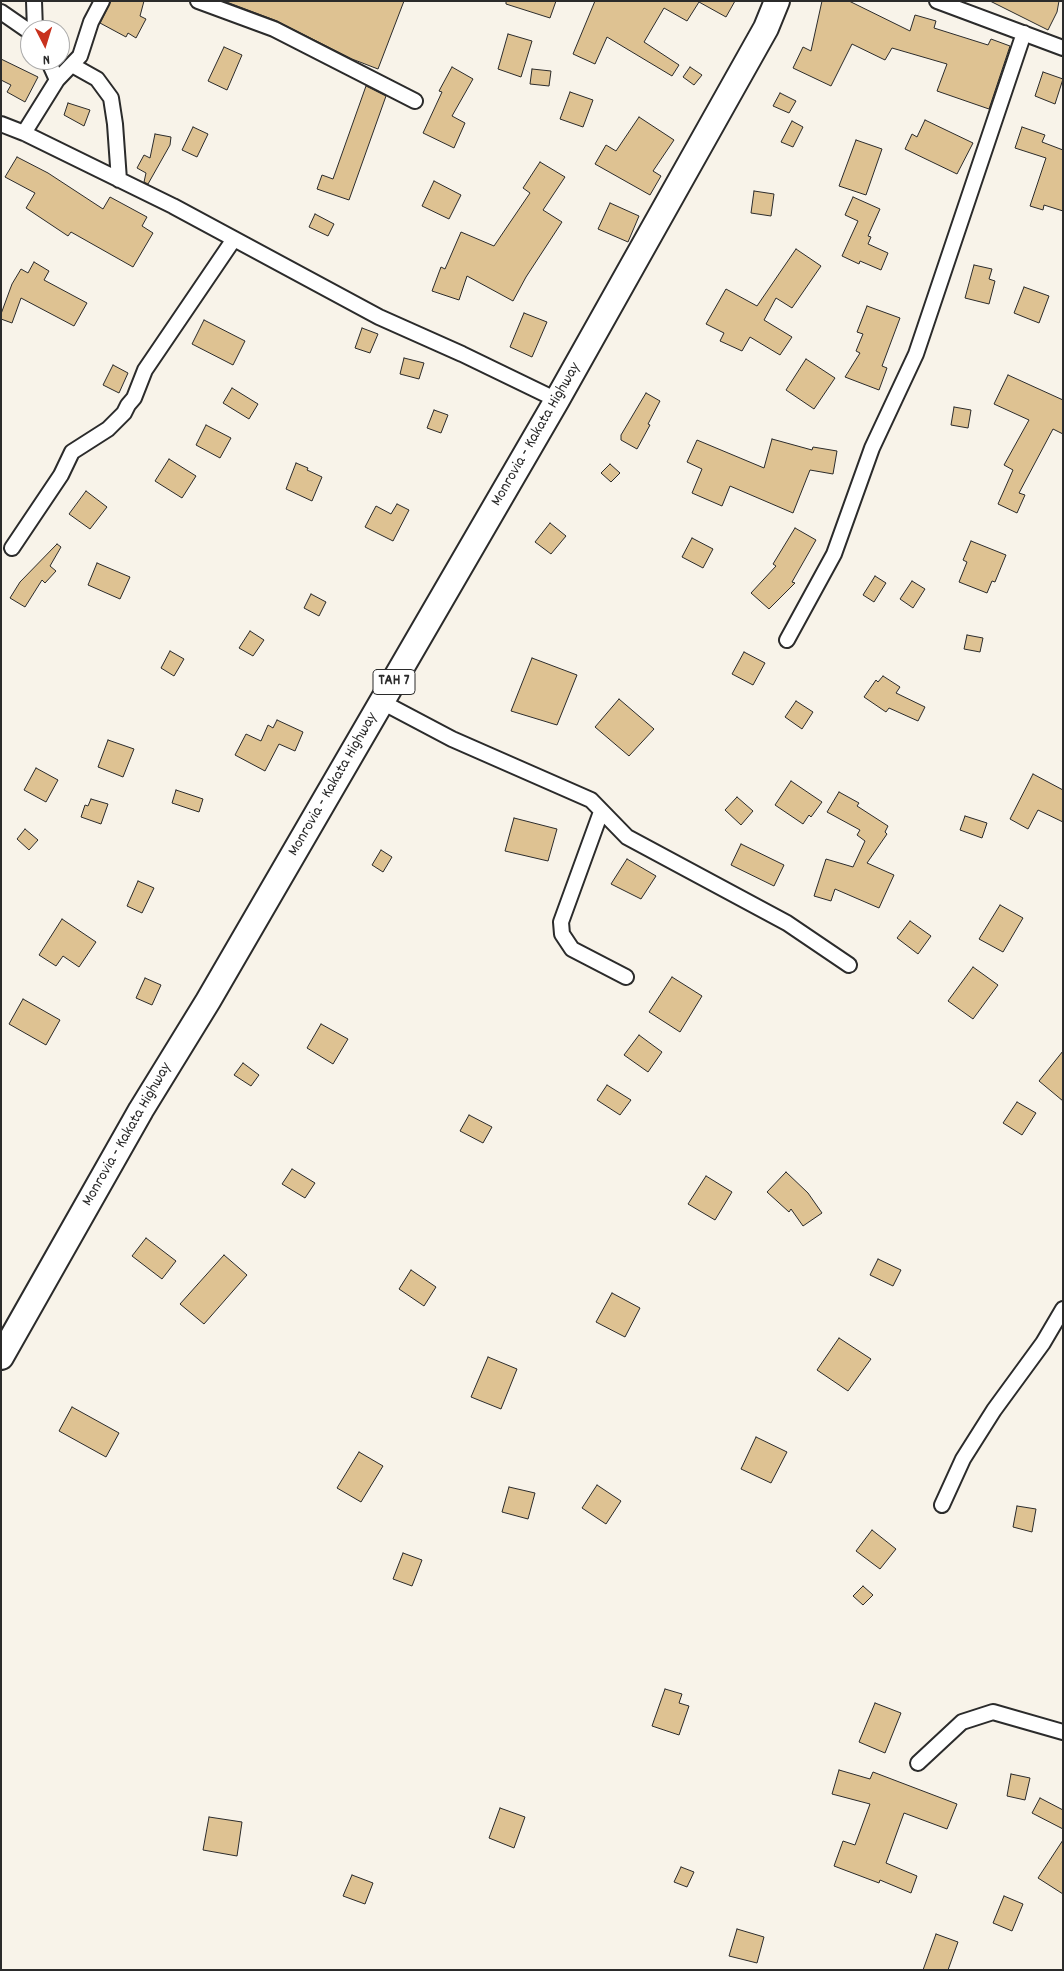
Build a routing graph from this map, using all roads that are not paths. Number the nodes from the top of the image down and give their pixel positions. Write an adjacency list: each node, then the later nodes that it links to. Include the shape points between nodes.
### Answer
1 (34, 1): 7 (street)
2 (102, 1): 11 (street, via 80,56)
3 (198, 1): 14 (street, via 274,29)
4 (777, 1): 19 (highway, Monrovia - Kakata Highway / TAH 7, via 766,28)
5 (937, 1): 9 (street)
6 (1, 12): 8 (street)
7 (35, 20)
8 (20, 25)
9 (1024, 33): 10 (street); 21 (street, via 916,354 872,448 834,554)
10 (1063, 48)
11 (72, 65): 13 (street); 17 (street, via 97,79 111,98)
12 (52, 70): 13 (street)
13 (57, 80): 16 (street)
14 (415, 101)
15 (1, 124): 16 (street)
16 (24, 133): 17 (street)
17 (119, 180): 18 (street)
18 (234, 239): 19 (street, via 379,317); 20 (street, via 145,370 124,413 72,452)
19 (558, 400): 22 (highway, Monrovia - Kakata Highway / TAH 7)
20 (12, 548)
21 (787, 640)
22 (382, 702): 23 (street, via 452,739 591,800); 27 (highway, Monrovia - Kakata Highway / TAH 7, via 141,1110)
23 (601, 812): 24 (street, via 627,837 787,923); 25 (street, via 561,922 562,934 572,949)
24 (848, 966)
25 (626, 977)
26 (1063, 1309): 28 (street, via 963,1459)
27 (1, 1357)
28 (942, 1505)
29 (1063, 1732): 30 (street, via 993,1712 962,1722)
30 (918, 1763)

